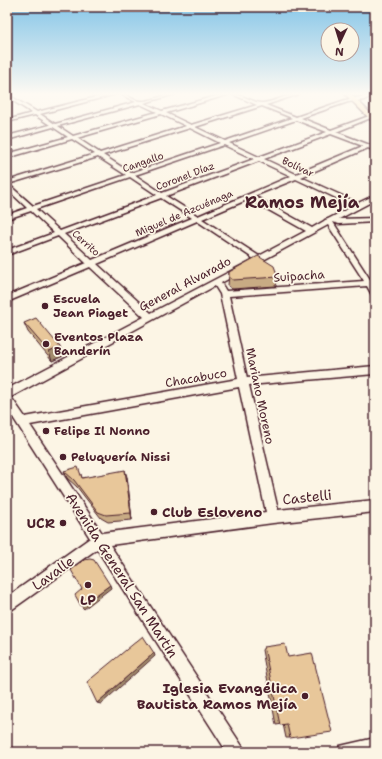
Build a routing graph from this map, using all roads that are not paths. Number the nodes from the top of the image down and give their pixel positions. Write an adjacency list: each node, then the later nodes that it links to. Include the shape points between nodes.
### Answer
1 (38, 129): 10 (street)
2 (60, 129): 11 (street)
3 (103, 129): 11 (street)
4 (182, 129): 14 (street)
5 (195, 129): 12 (street, Bolívar)
6 (265, 129): 12 (street, Cangallo)
7 (326, 129): 9 (street)
8 (341, 129): 9 (street, Coronel Díaz)
9 (332, 132): 13 (street); 16 (street, Coronel Díaz)
10 (7, 138)
11 (73, 138): 14 (street); 15 (street)
12 (225, 143): 16 (street, Bolívar); 17 (street, Cangallo)
13 (371, 147): 18 (street, Miguel de Azcuénaga)
14 (99, 154): 17 (street); 19 (street)
15 (7, 156)
16 (258, 159): 18 (street, Bolívar); 21 (street, Coronel Díaz)
17 (131, 175): 21 (street); 25 (street, Cangallo)
18 (295, 177): 22 (street, Miguel de Azcuénaga); 24 (street, Bolívar)
19 (7, 183)
20 (7, 186): 25 (street, Cerrito)
21 (161, 196): 27 (street); 31 (street, Coronel Díaz)
22 (249, 196): 27 (street, Miguel de Azcuénaga); 30 (street)
23 (375, 197): 24 (street, General Alvarado)
24 (358, 206): 28 (street, General Alvarado)
25 (33, 208): 26 (street, Cangallo); 31 (street, Cerrito)
26 (7, 217)
27 (196, 218): 33 (street); 34 (street, Miguel de Azcuénaga)
28 (329, 220): 29 (street); 30 (street, General Alvarado); 36 (street)
29 (375, 220)
30 (310, 230): 33 (street, General Alvarado)
31 (60, 234): 32 (street, Coronel Díaz); 34 (street, Cerrito)
32 (7, 253)
33 (258, 258): 35 (street, General Alvarado)
34 (93, 263): 39 (street, Miguel de Azcuénaga); 40 (street, Cerrito)
35 (217, 282): 38 (street, Mariano Moreno); 40 (street, General Alvarado)
36 (372, 283): 37 (street); 38 (street, Suipacha)
37 (375, 293)
38 (224, 294): 42 (street, Mariano Moreno)
39 (7, 299)
40 (150, 316): 43 (street, General Alvarado)
41 (375, 370): 42 (street, Chacabuco)
42 (245, 382): 45 (street, Chacabuco); 47 (street, Mariano Moreno)
43 (7, 394)
44 (9, 406): 45 (street, Avenida General San Martín)
45 (23, 422): 48 (street, Avenida General San Martín)
46 (375, 506): 47 (street, Castelli)
47 (273, 517): 48 (street, Castelli)
48 (99, 540): 49 (street, Lavalle); 51 (street, Avenida General San Martín)
49 (7, 606)
50 (375, 747): 52 (street)
51 (237, 752)
52 (346, 752)

